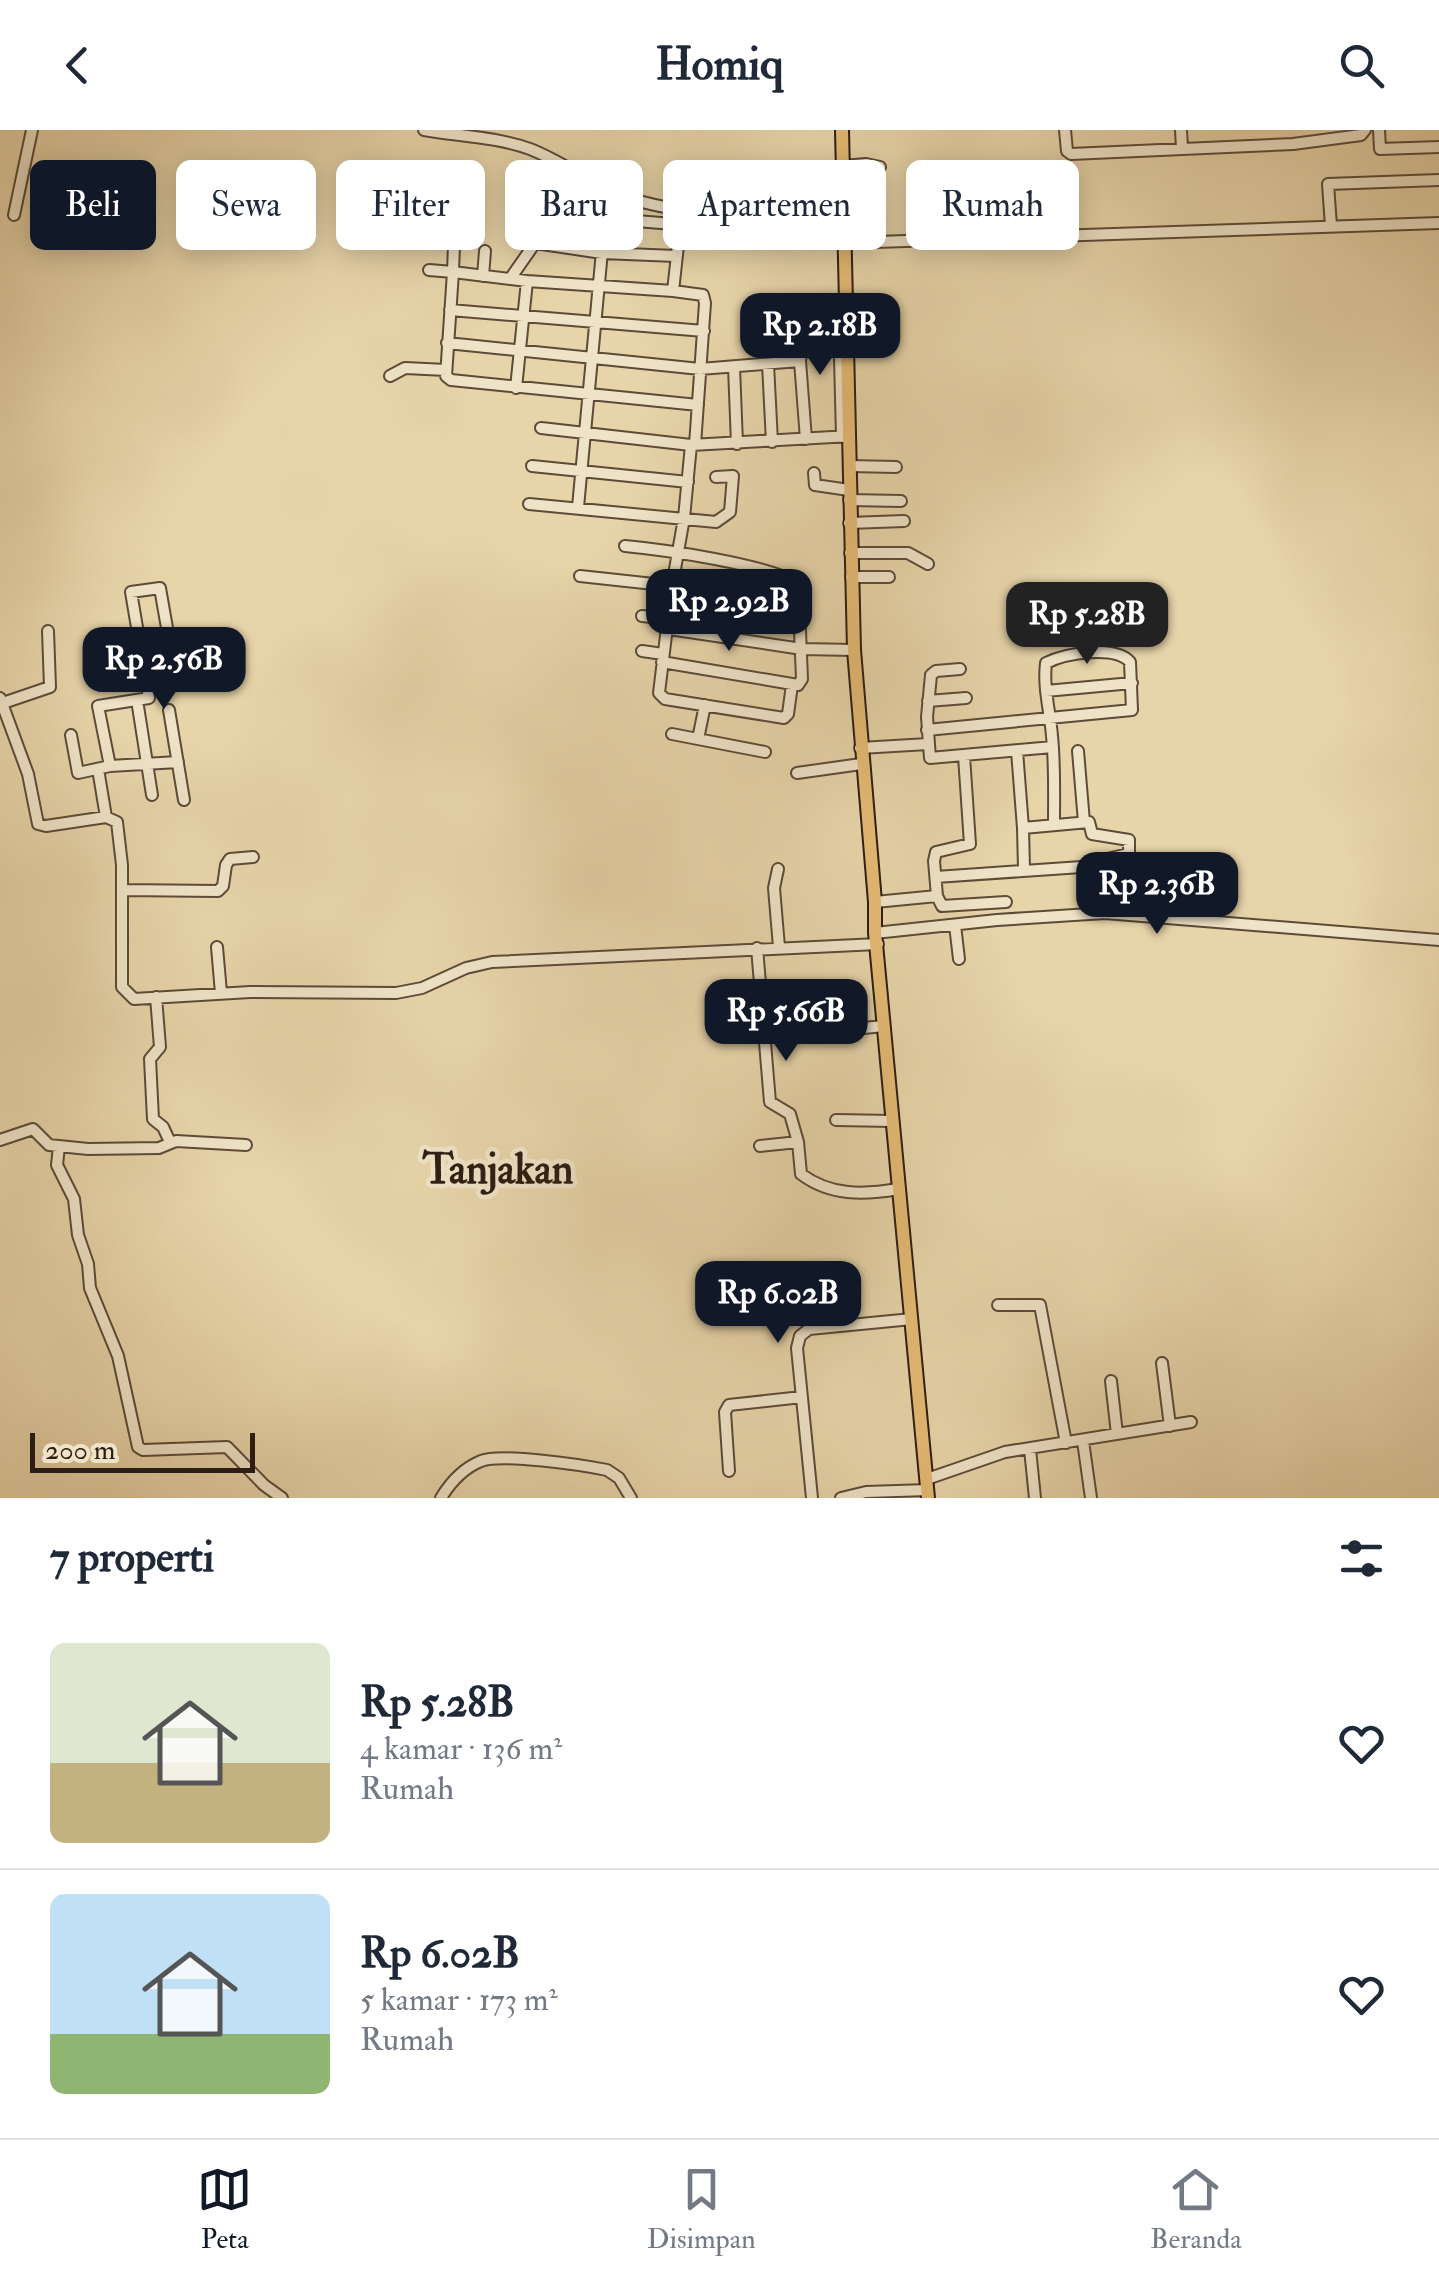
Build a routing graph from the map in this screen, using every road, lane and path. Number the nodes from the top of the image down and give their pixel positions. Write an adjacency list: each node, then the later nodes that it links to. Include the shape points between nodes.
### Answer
1 (32, 130): 15 (street)
2 (424, 130): 14 (street, via 518,145 600,187)
3 (842, 130): 12 (main road)
4 (1065, 130): 11 (street, via 1070,154)
5 (1182, 130): 11 (street)
6 (1292, 130): 9 (street)
7 (1365, 130): 9 (street)
8 (1379, 130): 10 (street, via 1380,148)
9 (1293, 144): 11 (street)
10 (1439, 147)
11 (1182, 148)
12 (843, 160)
13 (1439, 180): 17 (street, via 1328,184)
14 (663, 205)
15 (14, 215)
16 (1439, 223): 17 (street)
17 (1330, 226): 18 (street)
18 (886, 242)
19 (454, 250): 25 (street)
20 (846, 250): 33 (main road)
21 (485, 251): 26 (street)
22 (602, 253): 23 (street); 23 (street, via 606,223 618,218 678,226); 27 (street, via 535,243); 29 (street)
23 (676, 256): 30 (street)
24 (429, 270): 25 (street)
25 (453, 272): 26 (street); 31 (street)
26 (483, 276): 27 (street)
27 (510, 279): 28 (street)
28 (527, 281): 29 (street); 32 (street)
29 (599, 287): 30 (street); 34 (street)
30 (672, 292): 35 (street, via 703,296)
31 (450, 310): 32 (street); 36 (street)
32 (523, 316): 34 (street); 37 (street)
33 (844, 318): 39 (street, via 806,322); 50 (main road)
34 (596, 322): 35 (street); 38 (street)
35 (704, 331): 42 (street)
36 (447, 344): 37 (street); 43 (street)
37 (519, 351): 38 (street); 45 (street)
38 (592, 358): 42 (street); 46 (street)
39 (800, 361): 40 (street); 51 (street)
40 (768, 364): 41 (street); 52 (street)
41 (734, 367): 42 (street); 53 (street)
42 (700, 369): 47 (street)
43 (446, 370): 44 (street, via 405,368); 45 (street, via 451,380)
44 (390, 376)
45 (516, 388): 46 (street)
46 (587, 394): 47 (street); 49 (street)
47 (698, 405): 54 (street)
48 (541, 428): 49 (street)
49 (585, 433): 54 (street); 58 (street)
50 (846, 436): 51 (street); 56 (main road)
51 (806, 439): 52 (street)
52 (772, 442): 53 (street)
53 (737, 444): 54 (street)
54 (693, 445): 61 (street)
55 (532, 466): 58 (street)
56 (850, 466): 57 (street); 62 (main road)
57 (896, 467)
58 (582, 470): 61 (street); 65 (street)
59 (814, 473): 62 (street, via 814,485)
60 (716, 477): 66 (street, via 732,476 728,516 716,522)
61 (688, 482): 66 (street)
62 (849, 495): 63 (street); 68 (main road)
63 (900, 501)
64 (529, 504): 65 (street)
65 (578, 507): 66 (street)
66 (684, 518): 71 (street)
67 (904, 521): 68 (street)
68 (849, 523): 70 (main road)
69 (625, 546): 71 (street)
70 (850, 553): 72 (street, via 908,553); 75 (main road)
71 (678, 555): 76 (street); 77 (street, via 796,580)
72 (928, 564)
73 (580, 576): 76 (street)
74 (890, 576): 75 (street)
75 (851, 577): 82 (main road)
76 (672, 590): 77 (street); 79 (street)
77 (800, 614): 81 (street)
78 (642, 616): 79 (street)
79 (669, 624): 81 (street); 84 (street)
80 (48, 631): 91 (street, via 50,688)
81 (802, 650): 82 (street); 88 (street)
82 (854, 650): 103 (main road)
83 (642, 651): 84 (street)
84 (663, 658): 88 (street); 94 (street, via 661,695)
85 (172, 662): 92 (street, via 160,588 132,592 150,698)
86 (960, 669): 93 (street, via 932,672)
87 (1132, 683): 89 (street); 89 (street, via 1130,662 1108,652 1050,660); 96 (street, via 1132,710)
88 (796, 684): 94 (street, via 784,718)
89 (1046, 691): 96 (street)
90 (966, 698): 93 (street)
91 (1, 700): 115 (street, via 38,824)
92 (136, 700): 109 (street); 111 (street, via 98,706)
93 (928, 701): 97 (street)
94 (705, 705): 100 (street)
95 (170, 710): 108 (street)
96 (1050, 717): 97 (street); 102 (street)
97 (928, 730): 101 (street)
98 (672, 734): 100 (street)
99 (71, 735): 111 (street, via 78,772)
100 (698, 739): 106 (street)
101 (928, 744): 103 (street); 107 (street, via 930,758)
102 (1052, 747): 104 (street); 117 (street)
103 (860, 748): 110 (main road)
104 (1017, 750): 107 (street); 118 (street)
105 (1078, 750): 116 (street)
106 (765, 752)
107 (964, 756): 122 (street, via 972,841 936,852)
108 (178, 762): 109 (street); 114 (street)
109 (147, 764): 111 (street); 113 (street)
110 (861, 764): 112 (street); 125 (main road)
111 (104, 768): 115 (street)
112 (796, 773)
113 (152, 795)
114 (184, 800)
115 (106, 817): 123 (street, via 116,822)
116 (1084, 822): 117 (street); 121 (street, via 1092,834 1127,837 1129,854 1096,866)
117 (1054, 825): 118 (street)
118 (1023, 828): 121 (street)
119 (253, 857): 123 (street, via 230,859 218,891)
120 (778, 869): 131 (street)
121 (1024, 869): 122 (street)
122 (936, 877): 124 (street)
123 (122, 890): 135 (street, via 122,987 134,999)
124 (938, 896): 125 (street); 126 (street, via 942,906)
125 (875, 902): 128 (main road)
126 (1006, 902)
127 (954, 926): 128 (street); 129 (street, via 1105,913); 133 (street)
128 (876, 939): 131 (street); 136 (main road)
129 (1439, 940)
130 (217, 947): 134 (street)
131 (779, 947): 132 (street)
132 (757, 948): 134 (street, via 492,962 396,993); 142 (street, via 770,1102 790,1114)
133 (959, 959)
134 (222, 993): 135 (street)
135 (156, 997): 141 (street, via 160,1046 150,1059 153,1119)
136 (884, 1026): 137 (street); 139 (main road)
137 (842, 1030)
138 (836, 1120): 139 (street)
139 (892, 1121): 146 (main road)
140 (0, 1140): 144 (street, via 33,1130)
141 (170, 1142): 143 (street); 144 (street, via 159,1148)
142 (798, 1142): 145 (street); 146 (street, via 801,1174 815,1184 857,1194)
143 (246, 1145)
144 (59, 1146): 160 (street, via 57,1165 74,1199 90,1288 118,1356 138,1446 228,1447)
145 (760, 1146)
146 (898, 1189): 148 (main road)
147 (998, 1305): 156 (street, via 1040,1305)
148 (912, 1318): 151 (street, via 802,1332); 159 (main road)
149 (1162, 1363): 153 (street)
150 (1111, 1381): 154 (street)
151 (802, 1397): 158 (street, via 728,1405); 163 (street)
152 (1191, 1422): 153 (street)
153 (1170, 1426): 154 (street)
154 (1117, 1434): 155 (street)
155 (1084, 1441): 156 (street); 166 (street)
156 (1066, 1443): 157 (street)
157 (1030, 1449): 159 (street, via 988,1456); 165 (street)
158 (729, 1471)
159 (928, 1489): 164 (street)
160 (282, 1498)
161 (441, 1498): 162 (street, via 459,1474 487,1459 607,1470)
162 (631, 1498)
163 (812, 1498)
164 (842, 1498)
165 (1035, 1498)
166 (1091, 1498)

